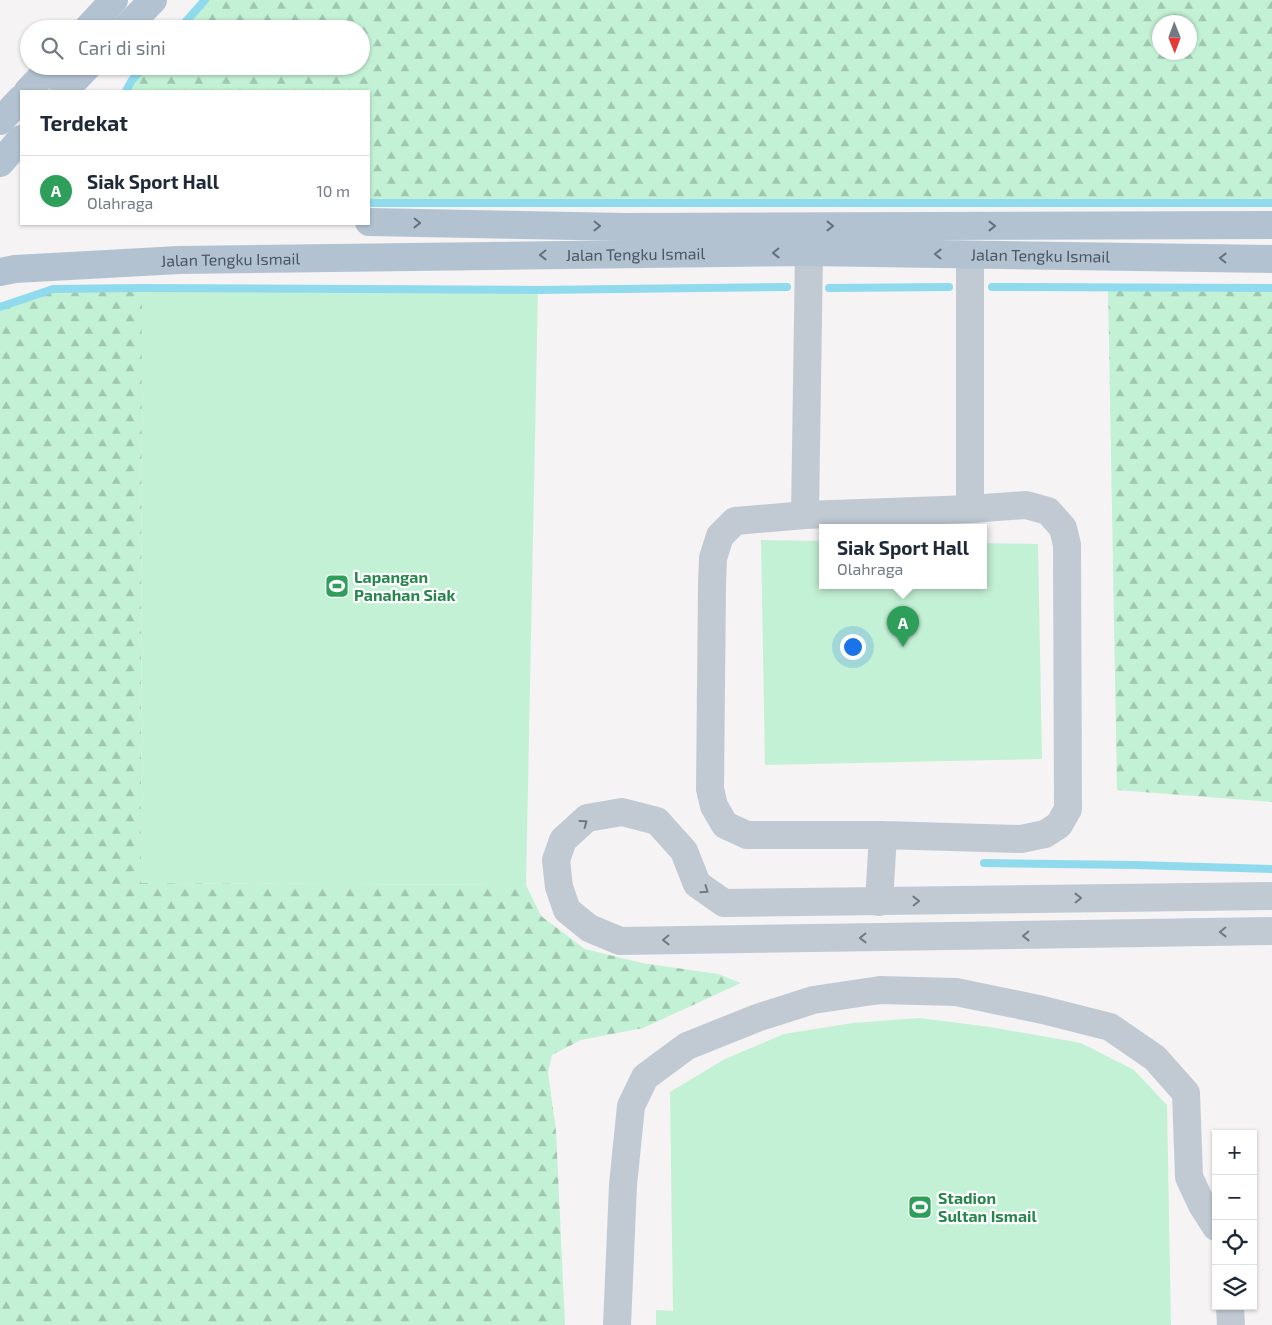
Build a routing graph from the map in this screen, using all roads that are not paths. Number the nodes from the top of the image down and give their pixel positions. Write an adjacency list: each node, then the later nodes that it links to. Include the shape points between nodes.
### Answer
1 (114, 0): 3 (main road)
2 (153, 0): 4 (main road)
3 (95, 20)
4 (134, 20)
5 (75, 75): 6 (main road)
6 (62, 84): 7 (main road)
7 (33, 90)
8 (20, 100): 9 (main road)
9 (0, 121)
10 (20, 140): 11 (main road)
11 (0, 164)
12 (370, 222): 13 (main road, Jalan Tengku Ismail, one-way to 13, via 627,227)
13 (1272, 225)
14 (809, 252): 15 (main road, Jalan Tengku Ismail, one-way to 14); 17 (main road, Jalan Tengku Ismail, one-way to 17, via 179,260); 19 (lane)
15 (970, 255): 16 (main road, Jalan Tengku Ismail, one-way to 15); 18 (lane)
16 (1272, 259)
17 (0, 272)
18 (970, 510): 19 (lane); 20 (lane, via 1026,506 1048,511 1063,528 1067,545 1068,809 1059,825 1046,834 1021,839)
19 (805, 515): 20 (lane, via 736,521 720,536 713,558 710,789 714,806 725,825 747,835)
20 (883, 835): 22 (lane)
21 (1272, 896): 22 (lane, one-way to 21)
22 (879, 902): 23 (lane, one-way to 22, via 620,941 589,928 567,910 559,887 556,860 563,840 587,818 622,812 657,821 684,851 697,884 724,903)
23 (1272, 931)
24 (1212, 1220): 26 (lane, via 1189,1176 1186,1093 1155,1058 1110,1027 956,992 880,990 813,1000 687,1046 645,1077 631,1106 623,1185)
25 (1230, 1310): 27 (lane)
26 (617, 1325)
27 (1231, 1325)

